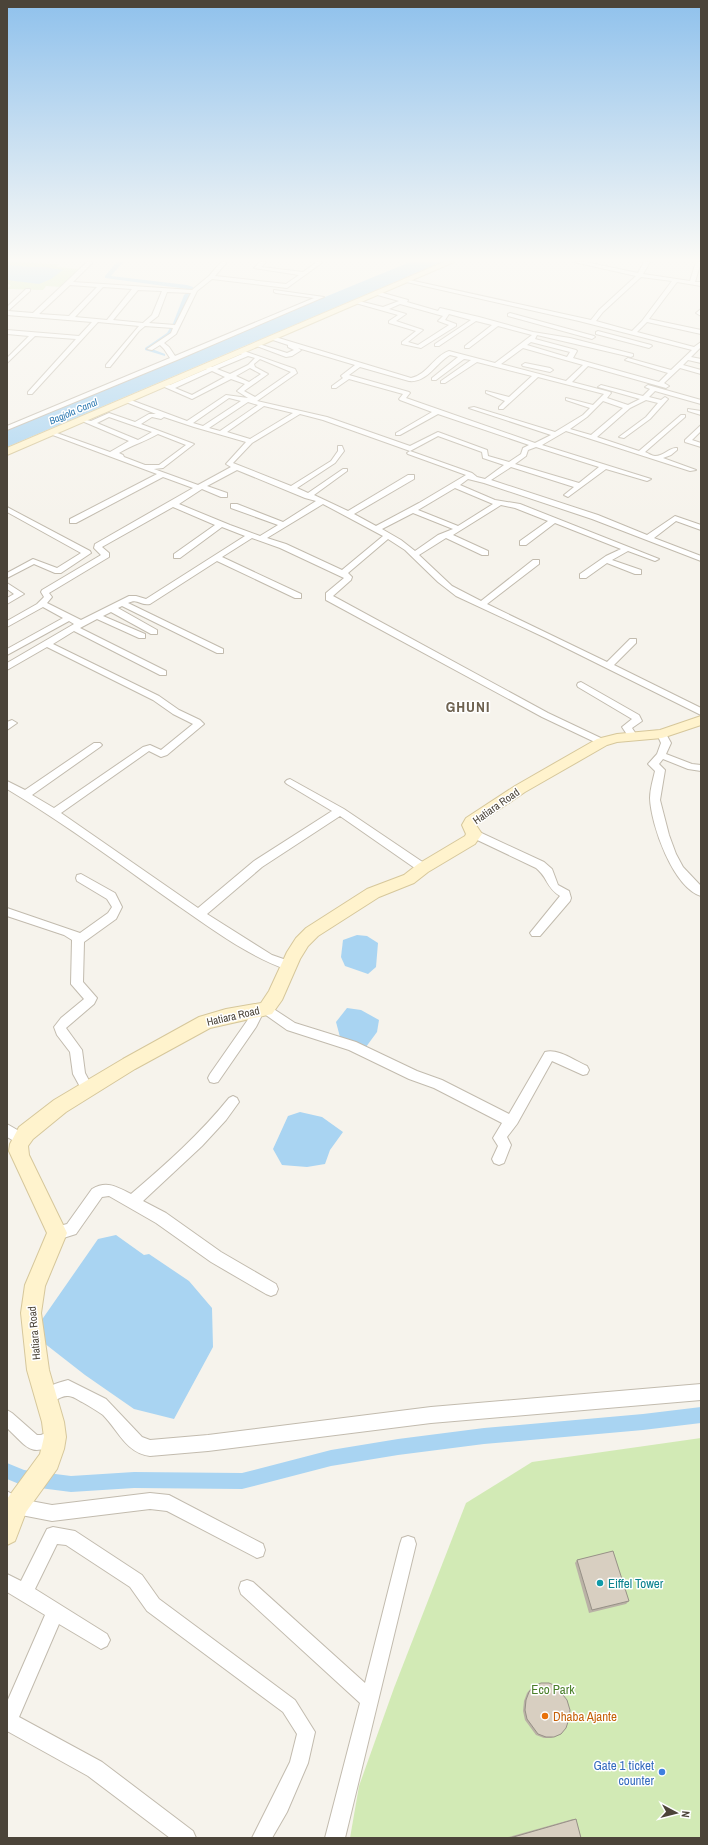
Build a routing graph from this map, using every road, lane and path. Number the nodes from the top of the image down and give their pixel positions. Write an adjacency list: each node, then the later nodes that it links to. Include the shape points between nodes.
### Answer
1 (20, 348): 26 (street)
2 (70, 348): 59 (street)
3 (122, 348): 33 (street)
4 (167, 348): 22 (street)
5 (198, 348): 22 (street)
6 (252, 348): 18 (street)
7 (266, 348): 8 (street, via 290,355 298,350)
8 (293, 348)
9 (303, 348): 30 (street)
10 (519, 348): 24 (street)
11 (529, 348): 27 (street)
12 (562, 348): 27 (street, via 574,351)
13 (597, 348): 38 (street)
14 (672, 348): 17 (street)
15 (677, 348): 17 (street)
16 (696, 348): 17 (street)
17 (691, 353): 19 (street); 25 (street); 34 (street)
18 (242, 354): 20 (street); 28 (street); 35 (street)
19 (701, 356)
20 (259, 357): 28 (street); 29 (street)
21 (462, 357): 23 (street); 30 (street, via 447,353 419,379 414,380); 45 (street)
22 (175, 359): 86 (street)
23 (476, 360): 32 (street); 48 (street)
24 (503, 360): 32 (street); 36 (street)
25 (701, 361)
26 (7, 362)
27 (573, 362): 31 (street)
28 (251, 364): 40 (street); 42 (street)
29 (280, 364): 40 (street); 50 (street, via 294,373 256,399 240,391)
30 (360, 364): 43 (street, via 344,376)
31 (587, 364): 37 (street); 49 (street)
32 (496, 365): 41 (street)
33 (108, 366)
34 (679, 366): 38 (street); 39 (street)
35 (209, 368): 42 (street); 44 (street); 54 (street)
36 (550, 370)
37 (610, 370): 51 (street); 57 (street, via 603,376)
38 (672, 372): 51 (street)
39 (701, 372)
40 (265, 374): 50 (street)
41 (538, 375): 49 (street); 65 (street)
42 (230, 377): 50 (street); 56 (street)
43 (348, 377): 55 (street); 76 (street, via 407,393 402,400)
44 (189, 379): 47 (street); 54 (street)
45 (434, 379)
46 (599, 380): 53 (street)
47 (196, 382)
48 (443, 382)
49 (568, 382): 53 (street)
50 (250, 384)
51 (661, 384): 61 (street)
52 (203, 385): 56 (street)
53 (592, 386): 62 (street); 63 (street, via 608,393)
54 (166, 387): 56 (street, via 192,397); 67 (street)
55 (334, 387)
56 (210, 388)
57 (654, 389): 60 (street); 62 (street)
58 (488, 392): 65 (street)
59 (30, 393)
60 (670, 393): 68 (street); 69 (street)
61 (701, 396)
62 (644, 398): 68 (street); 72 (street)
63 (603, 399): 71 (street); 72 (street)
64 (247, 400): 70 (street); 83 (street, via 228,396); 87 (street)
65 (510, 400): 74 (street)
66 (568, 400): 71 (street)
67 (128, 401): 79 (street); 83 (street)
68 (661, 402): 94 (street, via 648,418)
69 (701, 402)
70 (263, 404): 77 (street); 91 (street)
71 (594, 407): 88 (street)
72 (628, 407): 95 (street)
73 (472, 408): 93 (street)
74 (500, 408)
75 (690, 410): 78 (street)
76 (438, 411): 92 (street); 99 (street)
77 (299, 412): 97 (street, via 254,441); 106 (street, via 325,418 410,449 437,434 485,451 485,457)
78 (701, 413)
79 (105, 414): 81 (street); 84 (street)
80 (683, 416): 104 (street)
81 (88, 421): 90 (street); 96 (street)
82 (174, 421): 84 (street, via 152,415)
83 (188, 423): 87 (street)
84 (135, 425): 89 (street)
85 (701, 427): 98 (street)
86 (7, 428)
87 (204, 428): 91 (street)
88 (566, 430): 93 (street); 95 (street)
89 (157, 432): 96 (street, via 139,442); 96 (street, via 191,446 156,468 113,453)
90 (52, 433): 102 (street); 111 (street)
91 (222, 433): 97 (street)
92 (398, 434)
93 (557, 435): 99 (street)
94 (622, 437)
95 (592, 438): 104 (street)
96 (134, 441)
97 (250, 441): 108 (street, via 229,463)
98 (687, 441): 100 (street); 105 (street, via 669,454)
99 (534, 444): 106 (street, via 525,448 524,455); 107 (street)
100 (701, 445)
101 (340, 447): 119 (street, via 341,451 333,462)
102 (7, 452)
103 (410, 453): 113 (street)
104 (640, 453): 105 (street)
105 (656, 458): 110 (street)
106 (510, 464): 115 (street); 117 (street)
107 (604, 466): 114 (street); 117 (street)
108 (236, 467): 118 (street); 119 (street)
109 (344, 470): 122 (street)
110 (692, 470)
111 (163, 474): 118 (street); 131 (street)
112 (411, 477): 129 (street)
113 (476, 478): 115 (street); 116 (street, via 467,477)
114 (647, 479)
115 (486, 480): 141 (street, via 555,502)
116 (455, 485): 124 (street); 128 (street)
117 (580, 486): 121 (street)
118 (200, 487): 120 (street); 125 (street)
119 (291, 489): 122 (street)
120 (224, 495)
121 (568, 495)
122 (308, 496): 123 (street)
123 (322, 501): 129 (street); 132 (street)
124 (496, 502): 130 (street, via 517,506); 136 (street, via 497,505)
125 (172, 504): 133 (street); 160 (street, via 98,546 106,555 45,592 48,597)
126 (234, 506): 132 (street)
127 (7, 509): 154 (street, via 87,553 58,571 33,561)
128 (412, 510): 135 (street); 136 (street)
129 (348, 514): 135 (street)
130 (554, 520): 142 (street); 143 (street)
131 (73, 521)
132 (283, 524): 140 (street)
133 (220, 525): 137 (street); 146 (street)
134 (701, 528): 141 (street, via 675,518)
135 (376, 529): 139 (street)
136 (459, 529): 138 (street)
137 (251, 535): 140 (street); 147 (street)
138 (446, 535): 144 (street); 145 (street)
139 (388, 536): 145 (street); 153 (street)
140 (262, 538): 153 (street)
141 (648, 538): 149 (street)
142 (523, 543)
143 (627, 548): 148 (street); 150 (street)
144 (486, 553)
145 (414, 555): 161 (street, via 452,589)
146 (178, 556)
147 (215, 557): 157 (street); 159 (street, via 147,602 134,597)
148 (655, 559)
149 (701, 559)
150 (606, 560): 152 (street); 155 (street)
151 (536, 562): 161 (street)
152 (638, 572)
153 (343, 573): 181 (street, via 348,577 347,580 329,595 329,598 545,715)
154 (7, 576)
155 (583, 576)
156 (7, 584): 158 (street, via 20,593)
157 (298, 596)
158 (7, 602)
159 (122, 603): 162 (street); 171 (street)
160 (41, 604): 164 (street); 165 (street)
161 (481, 605): 173 (street)
162 (112, 608): 163 (street); 167 (street)
163 (97, 616): 166 (street); 168 (street)
164 (69, 618): 166 (street); 172 (street)
165 (7, 624)
166 (78, 626): 170 (street); 175 (street)
167 (154, 632)
168 (142, 636)
169 (633, 641): 173 (street)
170 (47, 644): 174 (street); 189 (street, via 156,698 198,724 164,753 146,749)
171 (220, 651)
172 (7, 652)
173 (608, 666): 177 (street)
174 (7, 667)
175 (163, 673)
176 (581, 684): 180 (street, via 636,717 638,721 627,727)
177 (701, 712)
178 (701, 720): 179 (street, Hatiara Road)
179 (662, 734): 180 (street, Hatiara Road); 183 (street, via 666,743)
180 (633, 737): 181 (street, Hatiara Road)
181 (602, 742): 190 (street, Hatiara Road, via 475,818 469,825)
182 (97, 745): 187 (street)
183 (661, 755): 184 (street); 193 (street, via 653,764 660,770 655,799 668,852 686,880)
184 (701, 768)
185 (290, 782): 188 (street)
186 (9, 788): 187 (street)
187 (25, 795): 189 (street)
188 (340, 811): 191 (street); 195 (street, via 258,864)
189 (54, 813): 195 (street)
190 (475, 834): 191 (street, Hatiara Road, via 463,845); 196 (street, via 540,865 548,872 554,887 565,894 566,898)
191 (423, 868): 198 (street, Hatiara Road, via 409,879 373,893 312,932 302,942)
192 (81, 878): 197 (street, via 111,896 117,907 112,916)
193 (701, 892)
194 (7, 912): 197 (street, via 68,932)
195 (199, 914): 198 (street, via 247,946)
196 (536, 933)
197 (78, 940): 202 (street, via 77,984 90,1001 60,1027 76,1050 80,1074)
198 (288, 966): 199 (street, Hatiara Road, via 276,994)
199 (262, 1009): 201 (street); 202 (street, Hatiara Road, via 205,1022); 204 (street, via 291,1027 352,1046 438,1084)
200 (583, 1070): 204 (street, via 549,1056)
201 (214, 1078)
202 (88, 1090): 205 (street, Hatiara Road)
203 (233, 1102): 207 (street, via 198,1144)
204 (510, 1121): 206 (street, via 499,1138 505,1145)
205 (14, 1134): 208 (street, Hatiara Road, via 20,1157)
206 (499, 1158)
207 (132, 1202): 208 (street, via 110,1190 99,1191 71,1229); 209 (street, via 161,1218 216,1258)
208 (57, 1233): 211 (street, Hatiara Road, via 56,1241 35,1285 32,1299 34,1348)
209 (271, 1289)
210 (701, 1392): 211 (street, via 431,1414 208,1443 150,1448 136,1443 101,1404 78,1392 68,1388)
211 (46, 1398): 213 (street, Hatiara Road)
212 (7, 1418): 213 (street, via 34,1443 42,1443)
213 (55, 1437): 214 (street, Hatiara Road, via 49,1461)
214 (16, 1500): 215 (street); 217 (street, via 52,1513 150,1501 169,1503)
215 (7, 1533)
216 (408, 1544): 223 (street)
217 (257, 1550)
218 (7, 1582): 220 (street)
219 (247, 1588): 223 (street)
220 (24, 1593): 221 (street); 226 (street, via 53,1535 69,1537 136,1581 153,1605 289,1706 306,1732 299,1763)
221 (55, 1612): 222 (street); 224 (street)
222 (100, 1640)
223 (369, 1699): 227 (street)
224 (8, 1721): 225 (street, via 95,1769)
225 (186, 1838)
226 (262, 1838)
227 (335, 1838)

